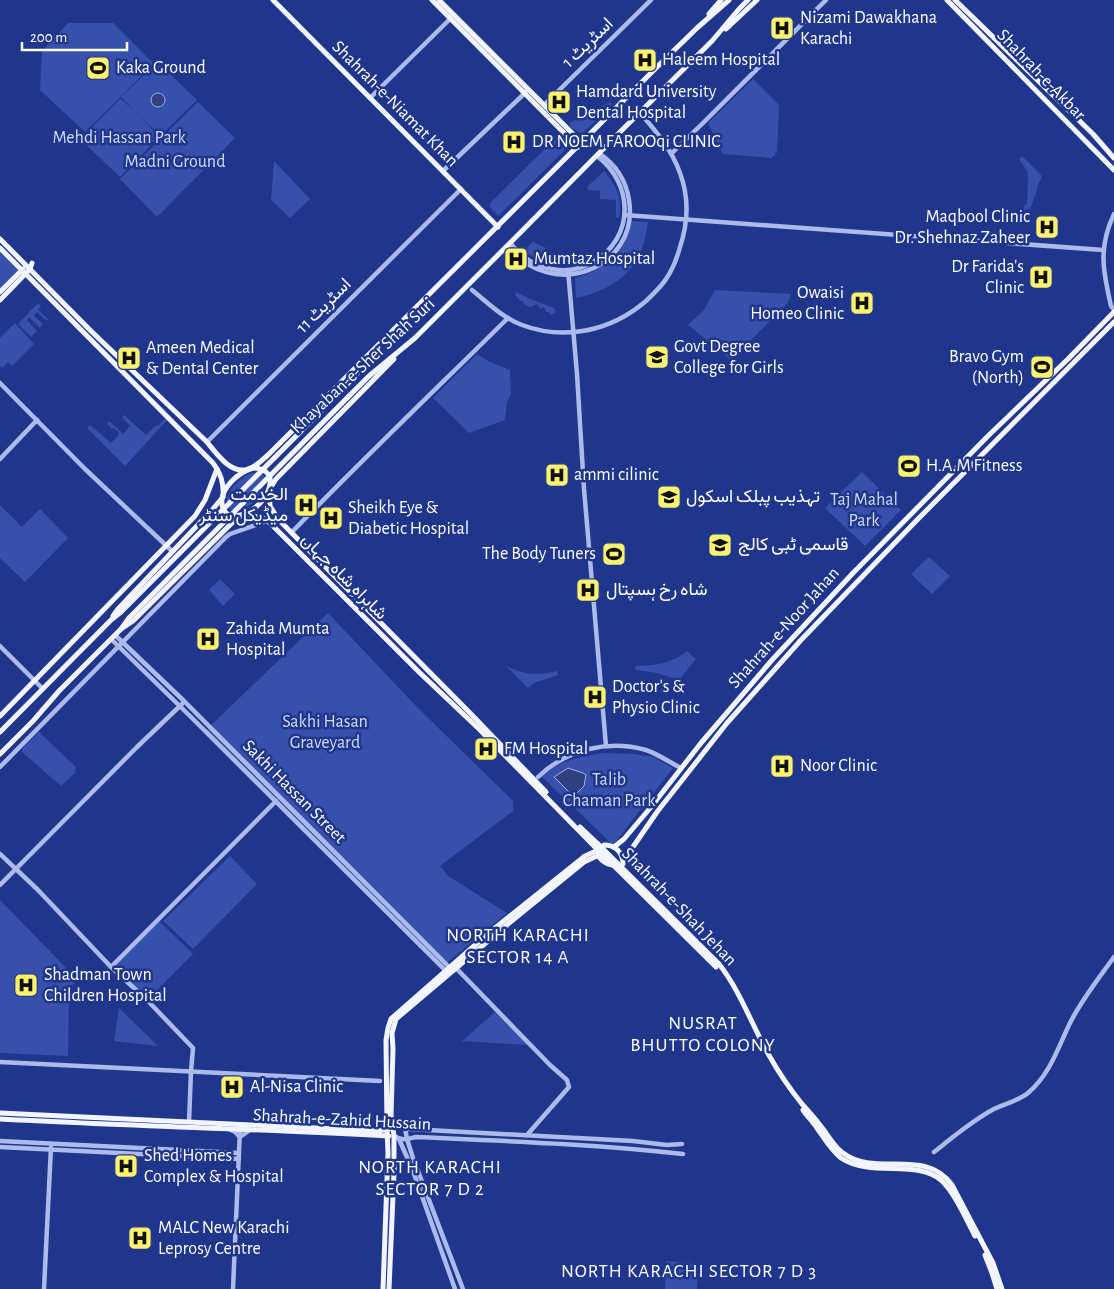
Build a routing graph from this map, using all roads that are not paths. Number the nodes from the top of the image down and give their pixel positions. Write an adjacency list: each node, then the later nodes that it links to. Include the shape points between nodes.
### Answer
1 (273, 0): 16 (main road, Shahrah-e-Niamat Khan)
2 (432, 0): 12 (main road)
3 (439, 0): 12 (main road)
4 (651, 0): 17 (street, اسٹریٹ 1)
5 (721, 0): 13 (main road)
6 (729, 0): 13 (main road, Khayaban-e-Sher Shah Suri)
7 (748, 0): 14 (main road, Khayaban-e-Sher Shah Suri)
8 (757, 0): 14 (main road)
9 (826, 0): 20 (street)
10 (947, 0): 23 (main road, Shahrah-e-Akbar)
11 (955, 0): 22 (main road, Shahrah-e-Akbar)
12 (452, 17): 15 (main road); 16 (street)
13 (697, 28): 19 (main road, Khayaban-e-Sher Shah Suri)
14 (712, 42): 18 (main road, Khayaban-e-Sher Shah Suri)
15 (526, 91): 17 (main road); 19 (main road); 24 (street)
16 (370, 98): 24 (main road, Shahrah-e-Niamat Khan)
17 (544, 105): 19 (main road)
18 (640, 113): 20 (street); 21 (main road, Khayaban-e-Sher Shah Suri)
19 (580, 145): 29 (main road, Khayaban-e-Sher Shah Suri)
20 (672, 153): 28 (street, via 681,174)
21 (598, 154): 27 (street, via 614,165 625,183 630,205); 31 (main road, Khayaban-e-Sher Shah Suri)
22 (1114, 158)
23 (1114, 170)
24 (443, 171): 25 (main road, Shahrah-e-Niamat Khan)
25 (461, 189): 29 (main road, Shahrah-e-Niamat Khan); 48 (street, اسٹریٹ 11)
26 (1114, 214): 33 (street)
27 (627, 215): 28 (street); 35 (street, via 606,252 589,264)
28 (687, 220): 33 (street); 44 (street, via 667,278 650,297 615,322)
29 (498, 227): 43 (main road, Khayaban-e-Sher Shah Suri)
30 (0, 239): 34 (main road)
31 (509, 244): 35 (street, via 533,263); 45 (main road, Khayaban-e-Sher Shah Suri)
32 (0, 248): 36 (main road)
33 (1103, 250): 40 (street, via 1104,273)
34 (28, 267): 36 (main road); 48 (main road)
35 (568, 272): 44 (street)
36 (23, 273): 38 (main road); 39 (main road); 50 (main road)
37 (472, 290): 41 (street)
38 (0, 292)
39 (0, 300)
40 (1114, 311): 52 (main road, Shahrah-e-Noor Jahan)
41 (508, 318): 44 (street, via 534,329); 58 (street)
42 (1114, 322): 54 (main road, Shahrah-e-Noor Jahan)
43 (400, 324): 51 (main road, via 268,455); 63 (main road, Khayaban-e-Sher Shah Suri, bridge, via 342,390)
44 (574, 333): 81 (street)
45 (415, 338): 53 (main road, via 276,479); 64 (main road, Khayaban-e-Sher Shah Suri, bridge, via 348,396)
46 (0, 383): 47 (street)
47 (37, 420): 49 (street); 59 (street)
48 (207, 442): 51 (main road, via 230,466)
49 (0, 459)
50 (217, 469): 55 (main road); 59 (main road, via 195,516)
51 (248, 469): 53 (main road, via 259,468 268,473); 55 (main road, via 233,480)
52 (938, 487): 54 (main road); 61 (main road, Shahrah-e-Noor Jahan)
53 (269, 490): 56 (main road, via 258,506); 58 (main road, شاہراہِ شاہ جہاں, via 274,514)
54 (944, 493): 62 (main road, Shahrah-e-Noor Jahan)
55 (223, 497): 56 (main road, via 225,512 230,516); 60 (main road)
56 (242, 515): 57 (main road, شاہراہِ شاہ جہاں, via 258,516); 64 (main road)
57 (267, 521): 66 (street, via 226,537); 71 (main road, شاہراہِ شاہ جہاں)
58 (291, 533): 70 (main road, شاہراہِ شاہ جہاں)
59 (166, 545): 60 (street); 72 (main road)
60 (172, 551): 63 (main road)
61 (840, 587): 62 (main road); 68 (main road, Shahrah-e-Noor Jahan)
62 (846, 593): 69 (main road, Shahrah-e-Noor Jahan)
63 (111, 620): 73 (main road, Khayaban-e-Sher Shah Suri)
64 (121, 629): 65 (main road, Khayaban-e-Sher Shah Suri)
65 (113, 637): 66 (street, Sakhi Hassan Street); 82 (main road, Khayaban-e-Sher Shah Suri)
66 (120, 644): 74 (street, Sakhi Hassan Street); 76 (street, Sakhi Hassan Street); 83 (street)
67 (0, 646): 72 (street)
68 (772, 660): 69 (main road); 75 (main road, Shahrah-e-Noor Jahan)
69 (779, 666): 77 (main road, Shahrah-e-Noor Jahan)
70 (424, 667): 79 (main road, Shahrah-e-Shah Jehan)
71 (419, 672): 79 (main road, Shahrah-e-Shah Jehan)
72 (35, 681): 73 (street); 78 (main road)
73 (43, 689): 80 (main road, Khayaban-e-Sher Shah Suri)
74 (184, 701): 76 (street); 97 (street, Sakhi Hassan Street)
75 (735, 702): 77 (main road); 84 (main road, Shahrah-e-Noor Jahan)
76 (180, 706): 86 (street, Sakhi Hassan Street); 93 (street)
77 (741, 707): 88 (main road, Shahrah-e-Noor Jahan)
78 (0, 716)
79 (480, 727): 126 (main road, Shahrah-e-Shah Jehan, bridge, via 719,970 778,1077 832,1149 858,1165 933,1174 952,1194)
80 (0, 732)
81 (606, 746): 84 (street, via 647,750); 85 (street, via 563,758)
82 (0, 754)
83 (0, 766)
84 (680, 768): 87 (main road, Shahrah-e-Noor Jahan)
85 (538, 778)
86 (276, 801): 96 (street); 97 (street, Sakhi Hassan Street)
87 (651, 807): 88 (main road); 89 (main road, Shahrah-e-Noor Jahan)
88 (657, 812): 92 (main road, Shahrah-e-Noor Jahan)
89 (614, 847): 91 (main road, via 604,845); 92 (main road)
90 (0, 854): 93 (street)
91 (597, 854): 92 (main road, via 613,866 621,866); 97 (main road, via 586,856 490,932)
92 (624, 860)
93 (16, 869): 94 (street); 96 (street)
94 (0, 885)
95 (1114, 957): 123 (street, via 1088,993 1046,1073 1033,1088 969,1125)
96 (111, 967): 99 (street, via 193,1048)
97 (451, 970): 109 (main road, via 396,1019 392,1033); 113 (main road, via 391,1019 386,1040); 114 (street, via 567,1080 569,1087)
98 (0, 1062): 99 (street)
99 (191, 1071): 100 (street); 104 (street)
100 (380, 1081)
101 (0, 1113): 102 (main road, Shahrah-e-Zahid Hussain)
102 (81, 1116): 104 (main road, Shahrah-e-Zahid Hussain); 106 (main road)
103 (0, 1119): 106 (main road, Shahrah-e-Zahid Hussain)
104 (189, 1122): 105 (main road, Shahrah-e-Zahid Hussain)
105 (212, 1123): 107 (main road, Shahrah-e-Zahid Hussain); 108 (street)
106 (80, 1124): 108 (main road, Shahrah-e-Zahid Hussain)
107 (260, 1126): 112 (street); 113 (main road, Shahrah-e-Zahid Hussain)
108 (227, 1128): 111 (main road, Shahrah-e-Zahid Hussain); 115 (street)
109 (393, 1128): 110 (street, Shahrah-e-Zahid Hussain); 113 (main road, Shahrah-e-Zahid Hussain); 116 (main road)
110 (405, 1128): 114 (street, Shahrah-e-Zahid Hussain); 117 (street)
111 (240, 1129): 112 (main road, Shahrah-e-Zahid Hussain); 115 (street)
112 (252, 1129): 113 (main road, Shahrah-e-Zahid Hussain); 115 (street)
113 (387, 1132): 116 (main road, Shahrah-e-Zahid Hussain); 129 (main road)
114 (527, 1136): 120 (street, Shahrah-e-Zahid Hussain)
115 (240, 1137): 125 (street)
116 (397, 1138): 117 (street, Shahrah-e-Zahid Hussain); 130 (main road); 131 (street, via 413,1171)
117 (407, 1139): 124 (street, Shahrah-e-Zahid Hussain, via 566,1144); 132 (street)
118 (0, 1141): 119 (street)
119 (51, 1144): 122 (street); 125 (street)
120 (682, 1144)
121 (0, 1147): 122 (street)
122 (51, 1150): 125 (street); 127 (street)
123 (934, 1152)
124 (683, 1154)
125 (239, 1156): 128 (street)
126 (996, 1276): 133 (main road, Shahrah-e-Shah Jehan); 134 (main road, Shahrah-e-Shah Jehan)
127 (44, 1289)
128 (233, 1289)
129 (383, 1289)
130 (390, 1289)
131 (455, 1289)
132 (463, 1289)
133 (997, 1289)
134 (1002, 1289)

